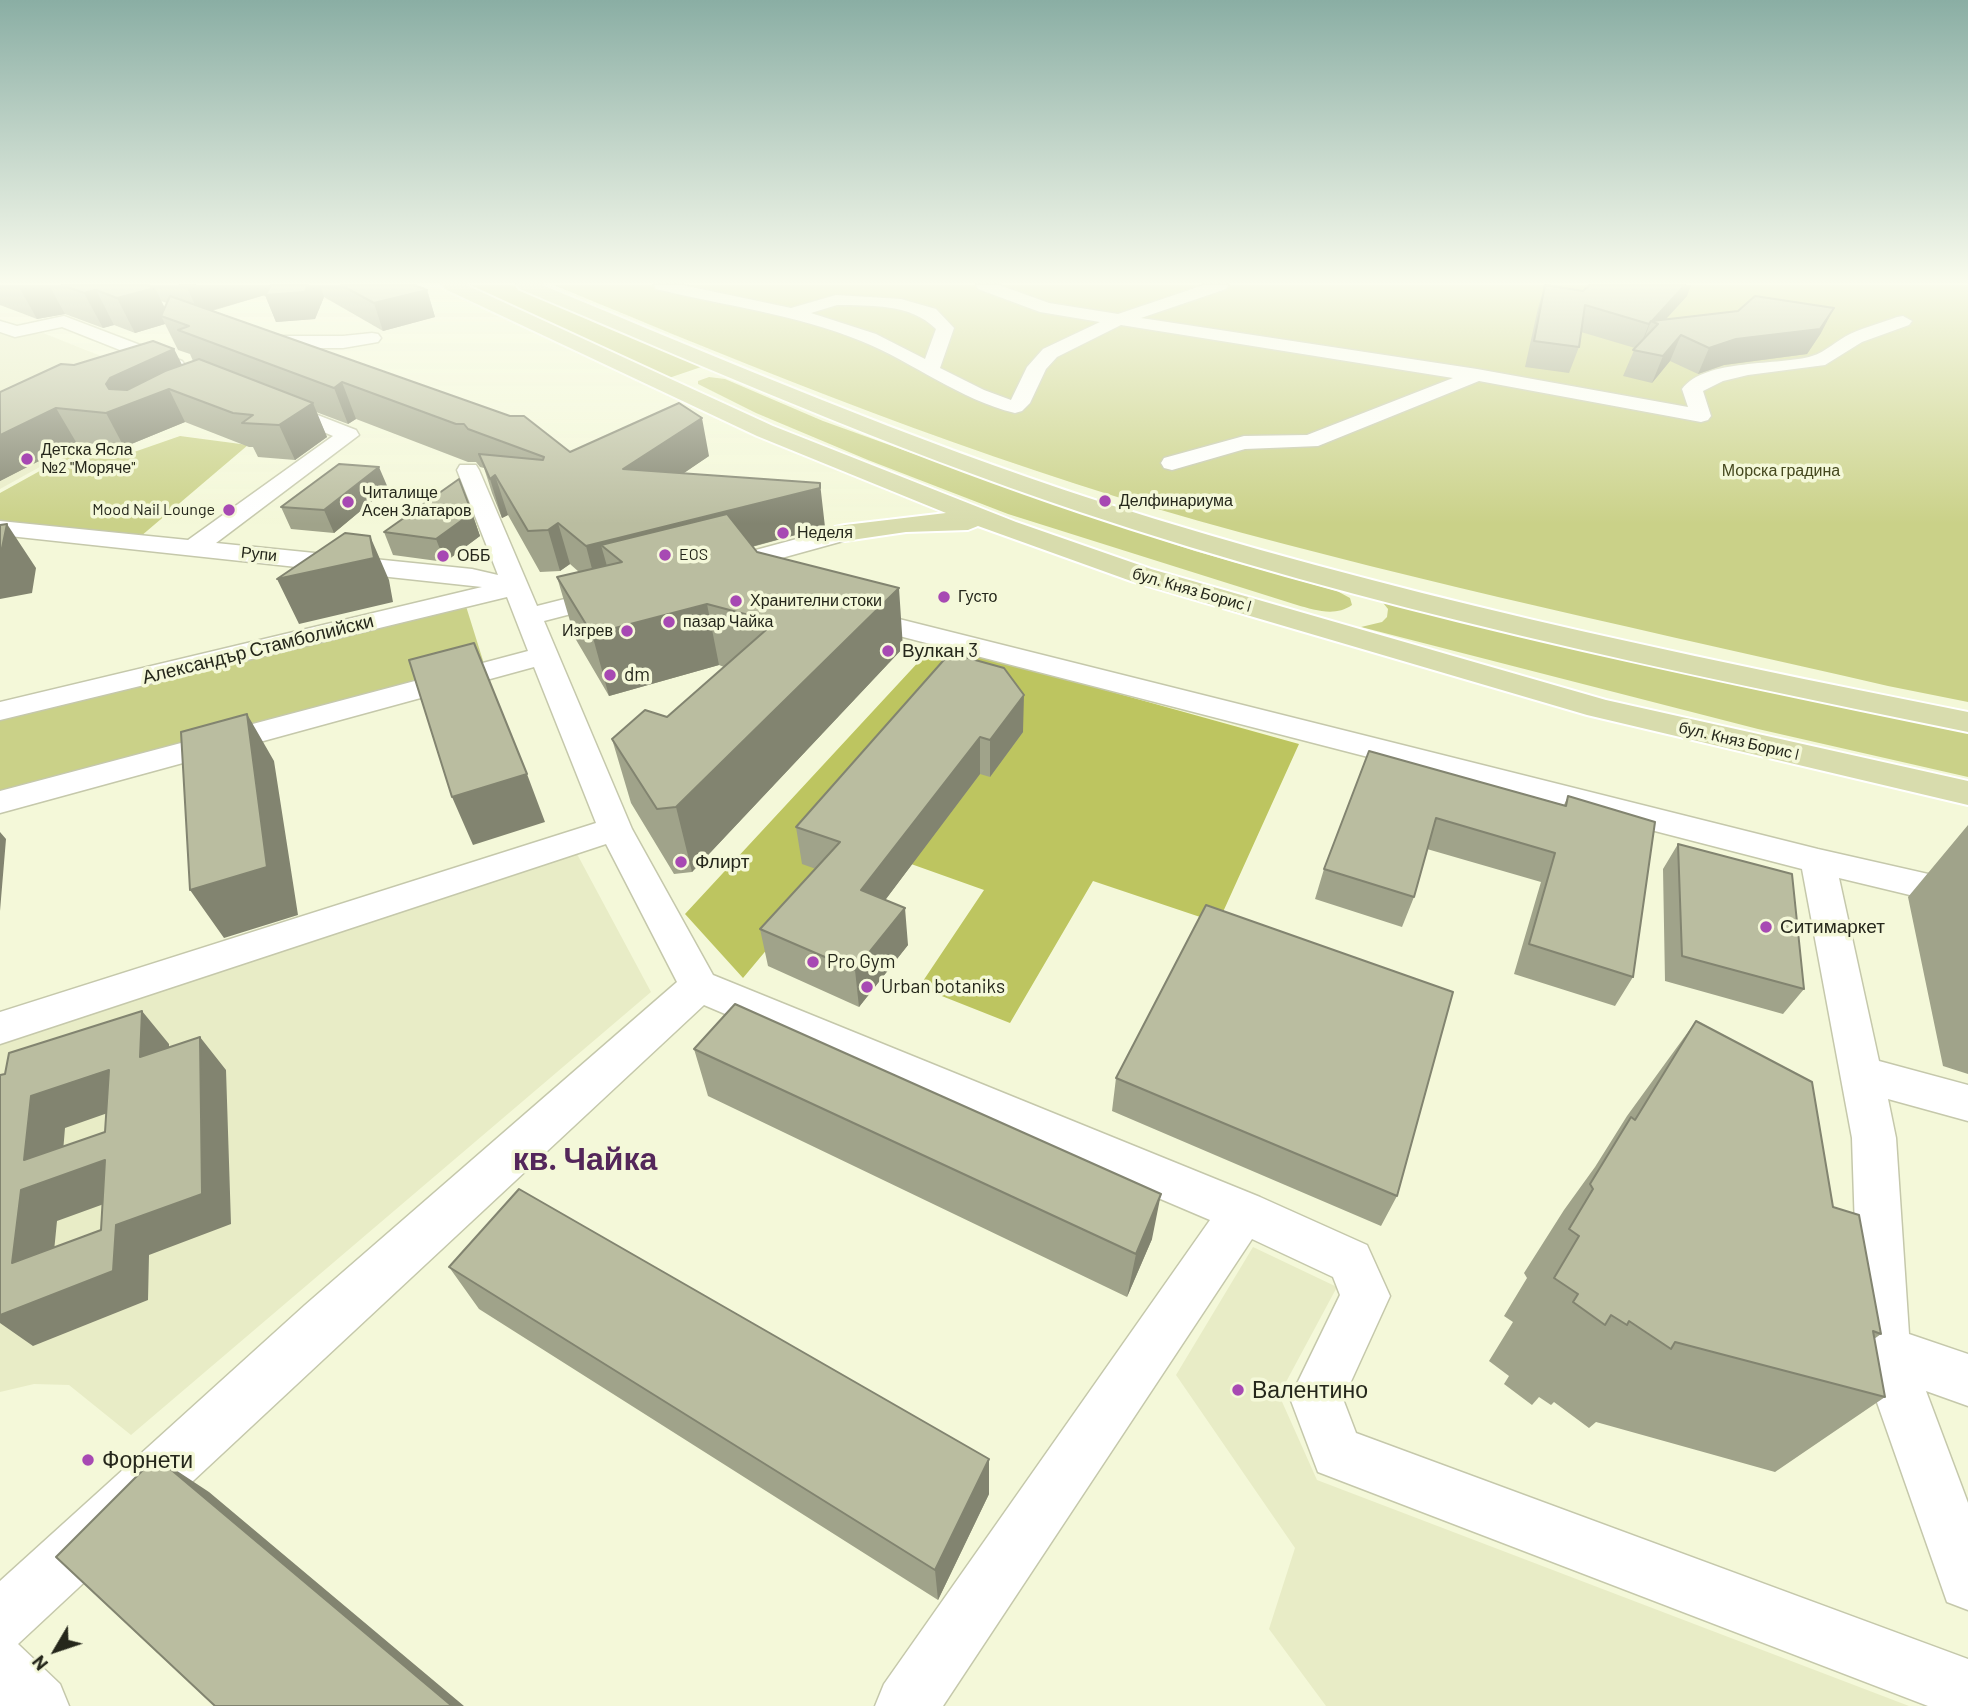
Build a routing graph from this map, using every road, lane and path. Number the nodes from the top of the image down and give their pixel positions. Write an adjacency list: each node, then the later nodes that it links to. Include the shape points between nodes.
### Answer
1 (175, 365): 10 (street)
2 (620, 365): 14 (main road, бул. Княз Борис I)
3 (715, 365): 12 (main road)
4 (920, 365): 9 (street)
5 (932, 365): 9 (street)
6 (1039, 365): 9 (street, via 1015,407)
7 (1409, 365): 11 (street)
8 (1782, 365): 11 (street, via 1716,377 1692,389 1701,416)
9 (930, 370)
10 (194, 372)
11 (1477, 375): 15 (street, via 1310,440 1244,443)
12 (765, 386): 14 (main road, via 710,374 689,379 687,386); 22 (main road, via 990,473)
13 (266, 401): 21 (street, via 348,435)
14 (706, 405): 16 (main road, бул. Княз Борис I)
15 (1172, 463)
16 (847, 466): 19 (main road, бул. Княз Борис I); 20 (main road, via 878,483 890,496 886,509)
17 (468, 470): 24 (street)
18 (0, 528): 21 (street, Рупи)
19 (1006, 528): 20 (main road, via 942,520); 26 (main road, бул. Княз Борис I)
20 (845, 533): 23 (street, via 766,567)
21 (195, 547): 24 (street, Рупи, via 472,577)
22 (1264, 561): 26 (main road, via 1337,586 1361,600 1369,611 1360,620 1326,622); 31 (main road, via 1652,658)
23 (691, 575)
24 (516, 587): 28 (street); 30 (street, Александър Стамболийски)
25 (638, 589): 28 (street)
26 (1226, 599): 32 (main road, бул. Княз Борис I, via 1599,708)
27 (830, 611): 35 (street)
28 (528, 617): 29 (street)
29 (544, 656): 33 (street); 34 (street)
30 (0, 711)
31 (1968, 722)
32 (1968, 793)
33 (0, 802)
34 (615, 829): 37 (street); 38 (street)
35 (1818, 861): 36 (street); 39 (street)
36 (1968, 896)
37 (699, 986): 41 (street); 45 (street)
38 (0, 1028)
39 (1862, 1074): 40 (street); 42 (street, via 1874,1138)
40 (1968, 1103)
41 (1243, 1212): 47 (street, via 1350,1261 1365,1296 1316,1398 1336,1453); 49 (street)
42 (1885, 1351): 43 (street); 44 (street)
43 (1968, 1380)
44 (1968, 1581)
45 (0, 1621)
46 (0, 1667): 48 (street)
47 (1968, 1690)
48 (38, 1706)
49 (906, 1706)

